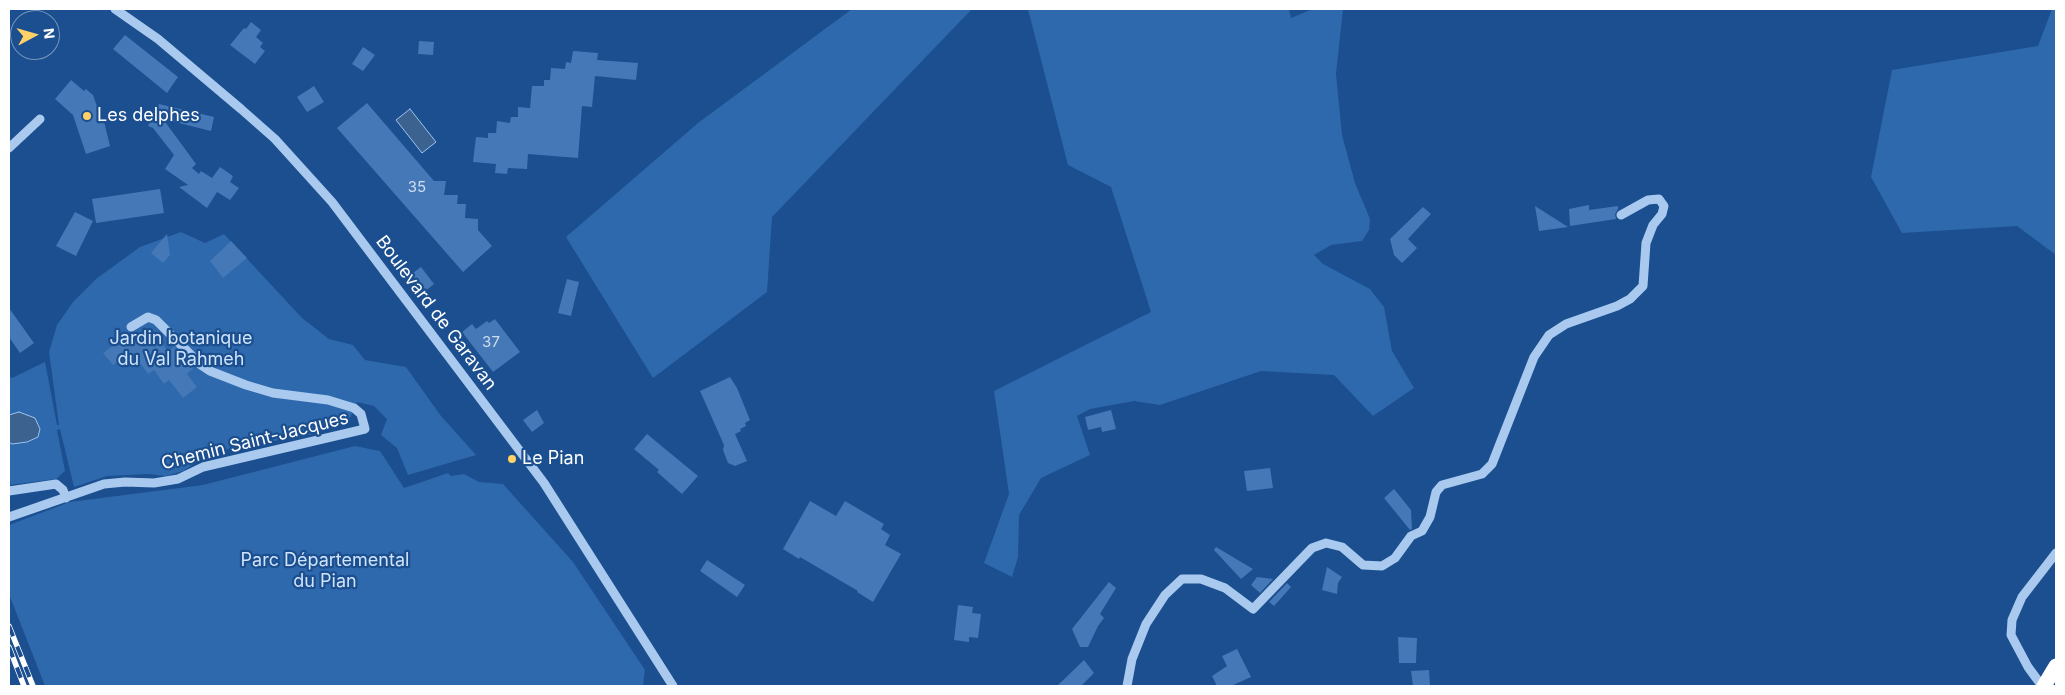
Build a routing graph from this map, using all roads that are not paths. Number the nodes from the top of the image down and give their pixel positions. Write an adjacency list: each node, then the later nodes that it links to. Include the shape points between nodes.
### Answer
1 (115, 9): 11 (street, Boulevard de Garavan, via 158,39 275,139 332,202 540,478)
2 (40, 119): 3 (street)
3 (10, 146)
4 (1621, 215): 12 (street, via 1648,200 1659,199 1664,206 1646,243 1643,286 1617,306 1566,324 1549,335 1534,357 1492,464 1482,474 1442,485 1436,492 1430,517 1422,531 1411,536 1395,558 1382,566 1363,565 1342,548 1326,543 1312,548 1255,608 1225,588 1201,579 1182,578 1165,595 1146,624 1132,659)
5 (131, 327): 7 (street, Chemin Saint-Jacques, via 148,318 156,320 210,371 273,393 328,400 354,408 361,414 365,429 203,467 178,479 104,484)
6 (9, 491): 7 (street, via 56,484)
7 (66, 498): 8 (street, Chemin Saint-Jacques)
8 (9, 518)
9 (2056, 553): 13 (street, via 2022,597 2012,620 2011,635 2028,667)
10 (2056, 666): 13 (highway)
11 (673, 686)
12 (1127, 686)
13 (2043, 686)

